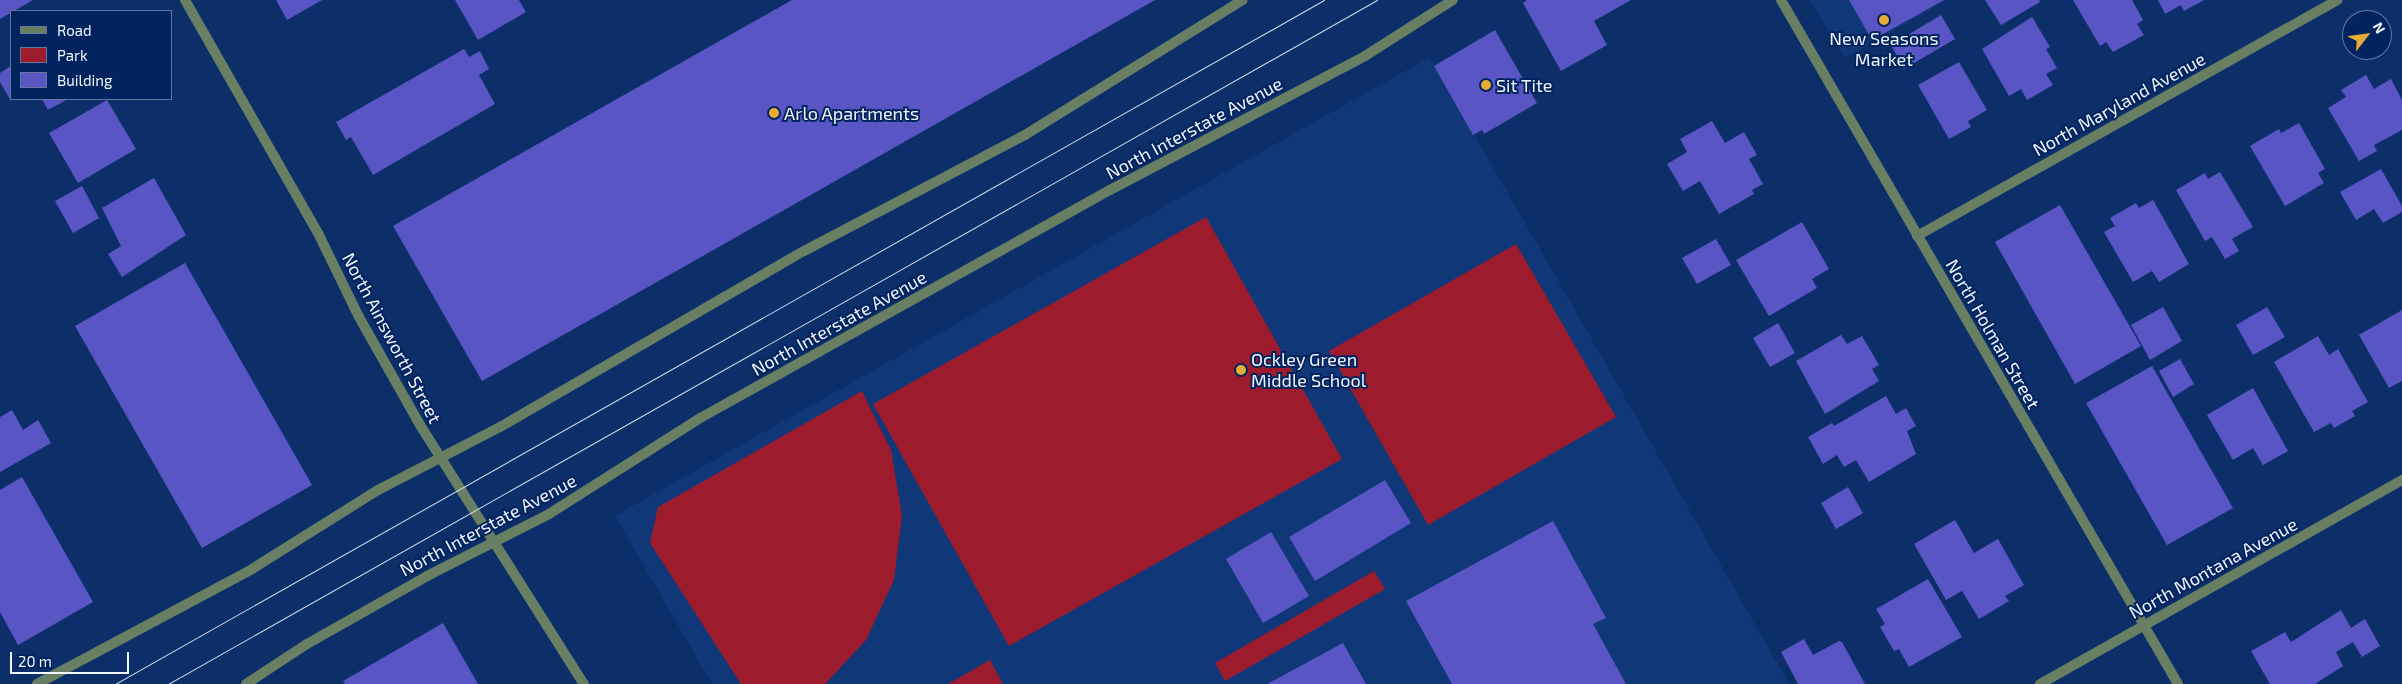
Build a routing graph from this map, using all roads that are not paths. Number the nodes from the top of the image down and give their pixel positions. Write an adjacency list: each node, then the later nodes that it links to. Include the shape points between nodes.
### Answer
1 (185, 0): 7 (street, North Ainsworth Street, via 318,233 359,317)
2 (1243, 0): 7 (street, via 1025,135 804,251 679,326)
3 (1454, 0): 9 (street, North Interstate Avenue, via 1365,56 1110,190 702,417 549,514)
4 (1780, 0): 6 (street, North Holman Street)
5 (2337, 0): 6 (street, North Maryland Avenue)
6 (1918, 236): 10 (street, North Holman Street)
7 (440, 458): 9 (street, North Ainsworth Street); 11 (street, via 378,490 252,569)
8 (2402, 480): 10 (street, North Montana Avenue)
9 (493, 542): 12 (street, North Interstate Avenue, via 307,644); 13 (street, North Ainsworth Street)
10 (2144, 625): 14 (street, North Montana Avenue); 15 (street, North Holman Street)
11 (37, 684)
12 (246, 684)
13 (584, 684)
14 (2040, 684)
15 (2178, 684)

